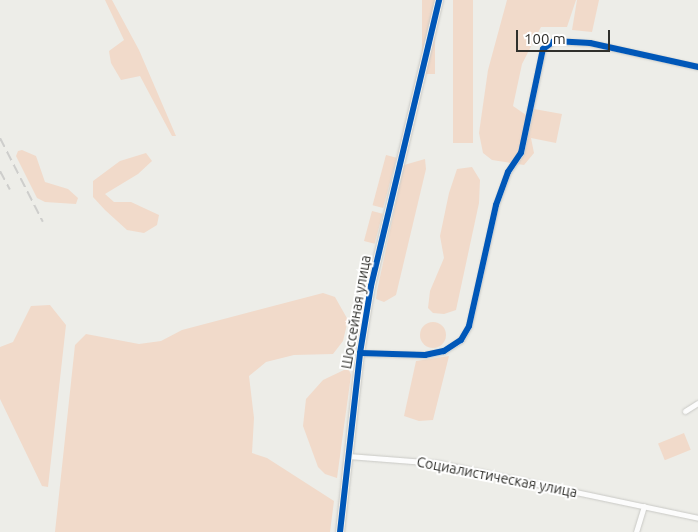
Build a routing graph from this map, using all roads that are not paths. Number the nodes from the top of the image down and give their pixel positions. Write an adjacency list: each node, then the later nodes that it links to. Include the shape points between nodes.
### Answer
1 (439, 0): 3 (street, Шоссейная улица, via 371,286)
2 (698, 67): 3 (street, via 590,43 554,41 543,49 521,152 508,172 496,205 466,332 461,340 444,351 425,355)
3 (360, 353): 6 (street, Шоссейная улица)
4 (698, 403): 5 (street)
5 (685, 410)
6 (348, 456): 7 (street, Социалистическая улица, via 438,463); 9 (street, Шоссейная улица)
7 (644, 506): 8 (street, Социалистическая улица); 10 (street)
8 (698, 518)
9 (340, 532)
10 (636, 532)

